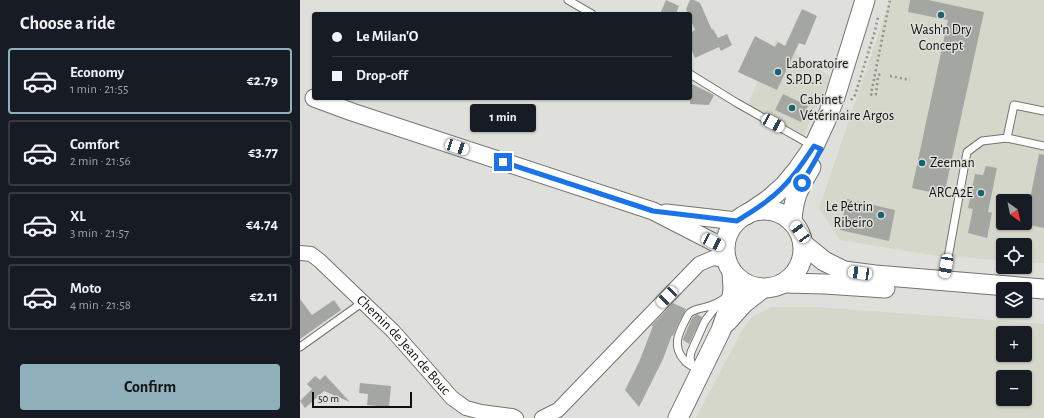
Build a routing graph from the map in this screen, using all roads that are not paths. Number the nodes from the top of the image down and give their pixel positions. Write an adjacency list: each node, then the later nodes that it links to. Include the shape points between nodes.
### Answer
1 (568, 0): 4 (lane)
2 (865, 0): 12 (main road)
3 (876, 7): 12 (main road, via 837,114)
4 (589, 12)
5 (692, 75): 12 (lane)
6 (300, 93): 7 (street)
7 (312, 97)
8 (319, 100): 13 (street)
9 (1044, 112): 10 (lane, via 1014,105)
10 (1007, 138): 11 (lane); 19 (lane, via 982,140 967,152)
11 (1044, 146)
12 (817, 148): 14 (main road, via 784,186); 15 (main road, via 816,159 796,196)
13 (653, 211): 14 (street); 18 (street)
14 (742, 218): 15 (main road, via 762,210 778,213); 18 (main road, via 728,233)
15 (792, 222): 16 (main road, via 800,232)
16 (803, 244): 19 (main road, via 824,261 844,271); 20 (main road, via 800,266)
17 (300, 253): 26 (street, Chemin de Jean de Bouc, via 311,254 320,260)
18 (729, 267): 21 (main road, via 740,280); 27 (lane, via 727,297); 28 (main road, via 732,298); 32 (street, via 713,258 699,264 558,410)
19 (944, 281): 22 (main road)
20 (785, 283): 21 (main road); 23 (main road)
21 (762, 288): 28 (main road, via 744,303)
22 (1044, 289)
23 (996, 297)
24 (1032, 300): 25 (main road)
25 (1044, 301)
26 (363, 302): 29 (lane); 31 (street, Chemin de Jean de Bouc, via 393,331 452,398 466,408)
27 (720, 302): 30 (lane, via 706,321 691,352 690,358); 30 (lane, via 690,312 677,337 679,352 685,362)
28 (721, 330): 30 (main road)
29 (300, 347)
30 (696, 368): 33 (main road)
31 (516, 418)
32 (542, 418)
33 (678, 418)

